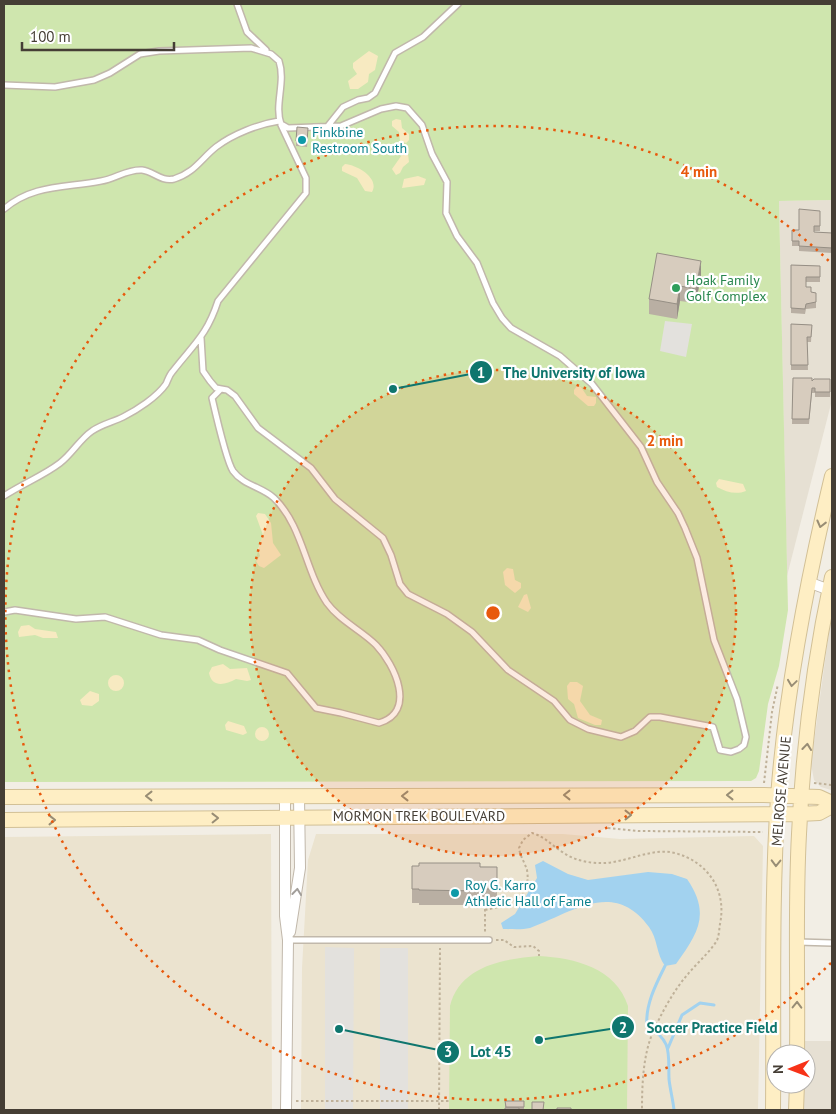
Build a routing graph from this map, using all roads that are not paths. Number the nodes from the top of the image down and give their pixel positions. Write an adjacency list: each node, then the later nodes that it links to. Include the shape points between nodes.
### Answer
1 (237, 4): 3 (lane, via 249,35)
2 (458, 4): 6 (lane, via 423,36 395,53 375,93 343,107)
3 (271, 54): 4 (lane, via 251,48 159,51 140,54 94,80 55,87); 5 (lane, via 282,69)
4 (4, 85)
5 (280, 123): 6 (lane, via 288,128); 7 (lane, via 269,123 234,137 216,147 193,171 172,179 166,180 142,170 126,172 101,181 32,191); 8 (lane, via 306,178 306,192 218,301)
6 (326, 128): 9 (lane, via 341,126 396,106 407,108 414,114 447,182 446,213 457,236 477,263 502,318 511,328 575,368 592,384 641,447 657,482 678,513 697,558 714,640 737,699 746,737 744,745 725,752 720,750 713,727 660,717 650,717 635,731 621,737 588,729 570,720 554,701 508,670 472,632 447,614 408,594 400,584 392,555 383,538 335,499 311,468 258,428)
7 (4, 209)
8 (202, 338): 9 (lane, via 203,371 216,388); 11 (lane, via 171,372 159,392 123,417 99,426 56,466)
9 (227, 390): 14 (lane, via 219,390 212,398 233,471 273,497 284,509 310,571 328,603 342,619 376,645 387,659 400,690 395,714 379,723 342,712 322,711 311,704 287,673 198,640 161,635 106,617 76,619 15,610)
10 (832, 476): 12 (main road, MELROSE AVENUE, one-way to 12)
11 (4, 496)
12 (808, 582): 13 (street); 15 (main road, MELROSE AVENUE, one-way to 15)
13 (831, 586): 16 (main road, MELROSE AVENUE, one-way to 13, via 813,690)
14 (4, 612)
15 (778, 795): 16 (main road, MORMON TREK BOULEVARD); 18 (main road, MORMON TREK BOULEVARD, one-way to 18); 21 (main road, MELROSE AVENUE)
16 (801, 795): 20 (main road, MORMON TREK BOULEVARD, via 819,797); 22 (main road, MELROSE AVENUE)
17 (285, 796): 18 (main road, MORMON TREK BOULEVARD); 19 (main road, MORMON TREK BOULEVARD, one-way to 19); 23 (street)
18 (299, 796): 24 (street)
19 (4, 797)
20 (832, 805): 22 (main road, MORMON TREK BOULEVARD, via 819,813)
21 (777, 814): 22 (main road, MORMON TREK BOULEVARD); 24 (main road, MORMON TREK BOULEVARD, one-way to 21); 33 (main road, MELROSE AVENUE, one-way to 33)
22 (800, 814): 28 (main road, MELROSE AVENUE)
23 (285, 817): 24 (main road, MORMON TREK BOULEVARD); 25 (main road, MORMON TREK BOULEVARD, one-way to 23); 26 (street)
24 (300, 817): 26 (street, one-way to 24, via 298,888)
25 (4, 820)
26 (288, 940): 27 (lane); 32 (street)
27 (487, 940)
28 (798, 942): 29 (lane); 30 (main road, MELROSE AVENUE, one-way to 28)
29 (832, 943)
30 (797, 1044)
31 (797, 1094): 34 (main road)
32 (286, 1106)
33 (773, 1110)
34 (796, 1110)

